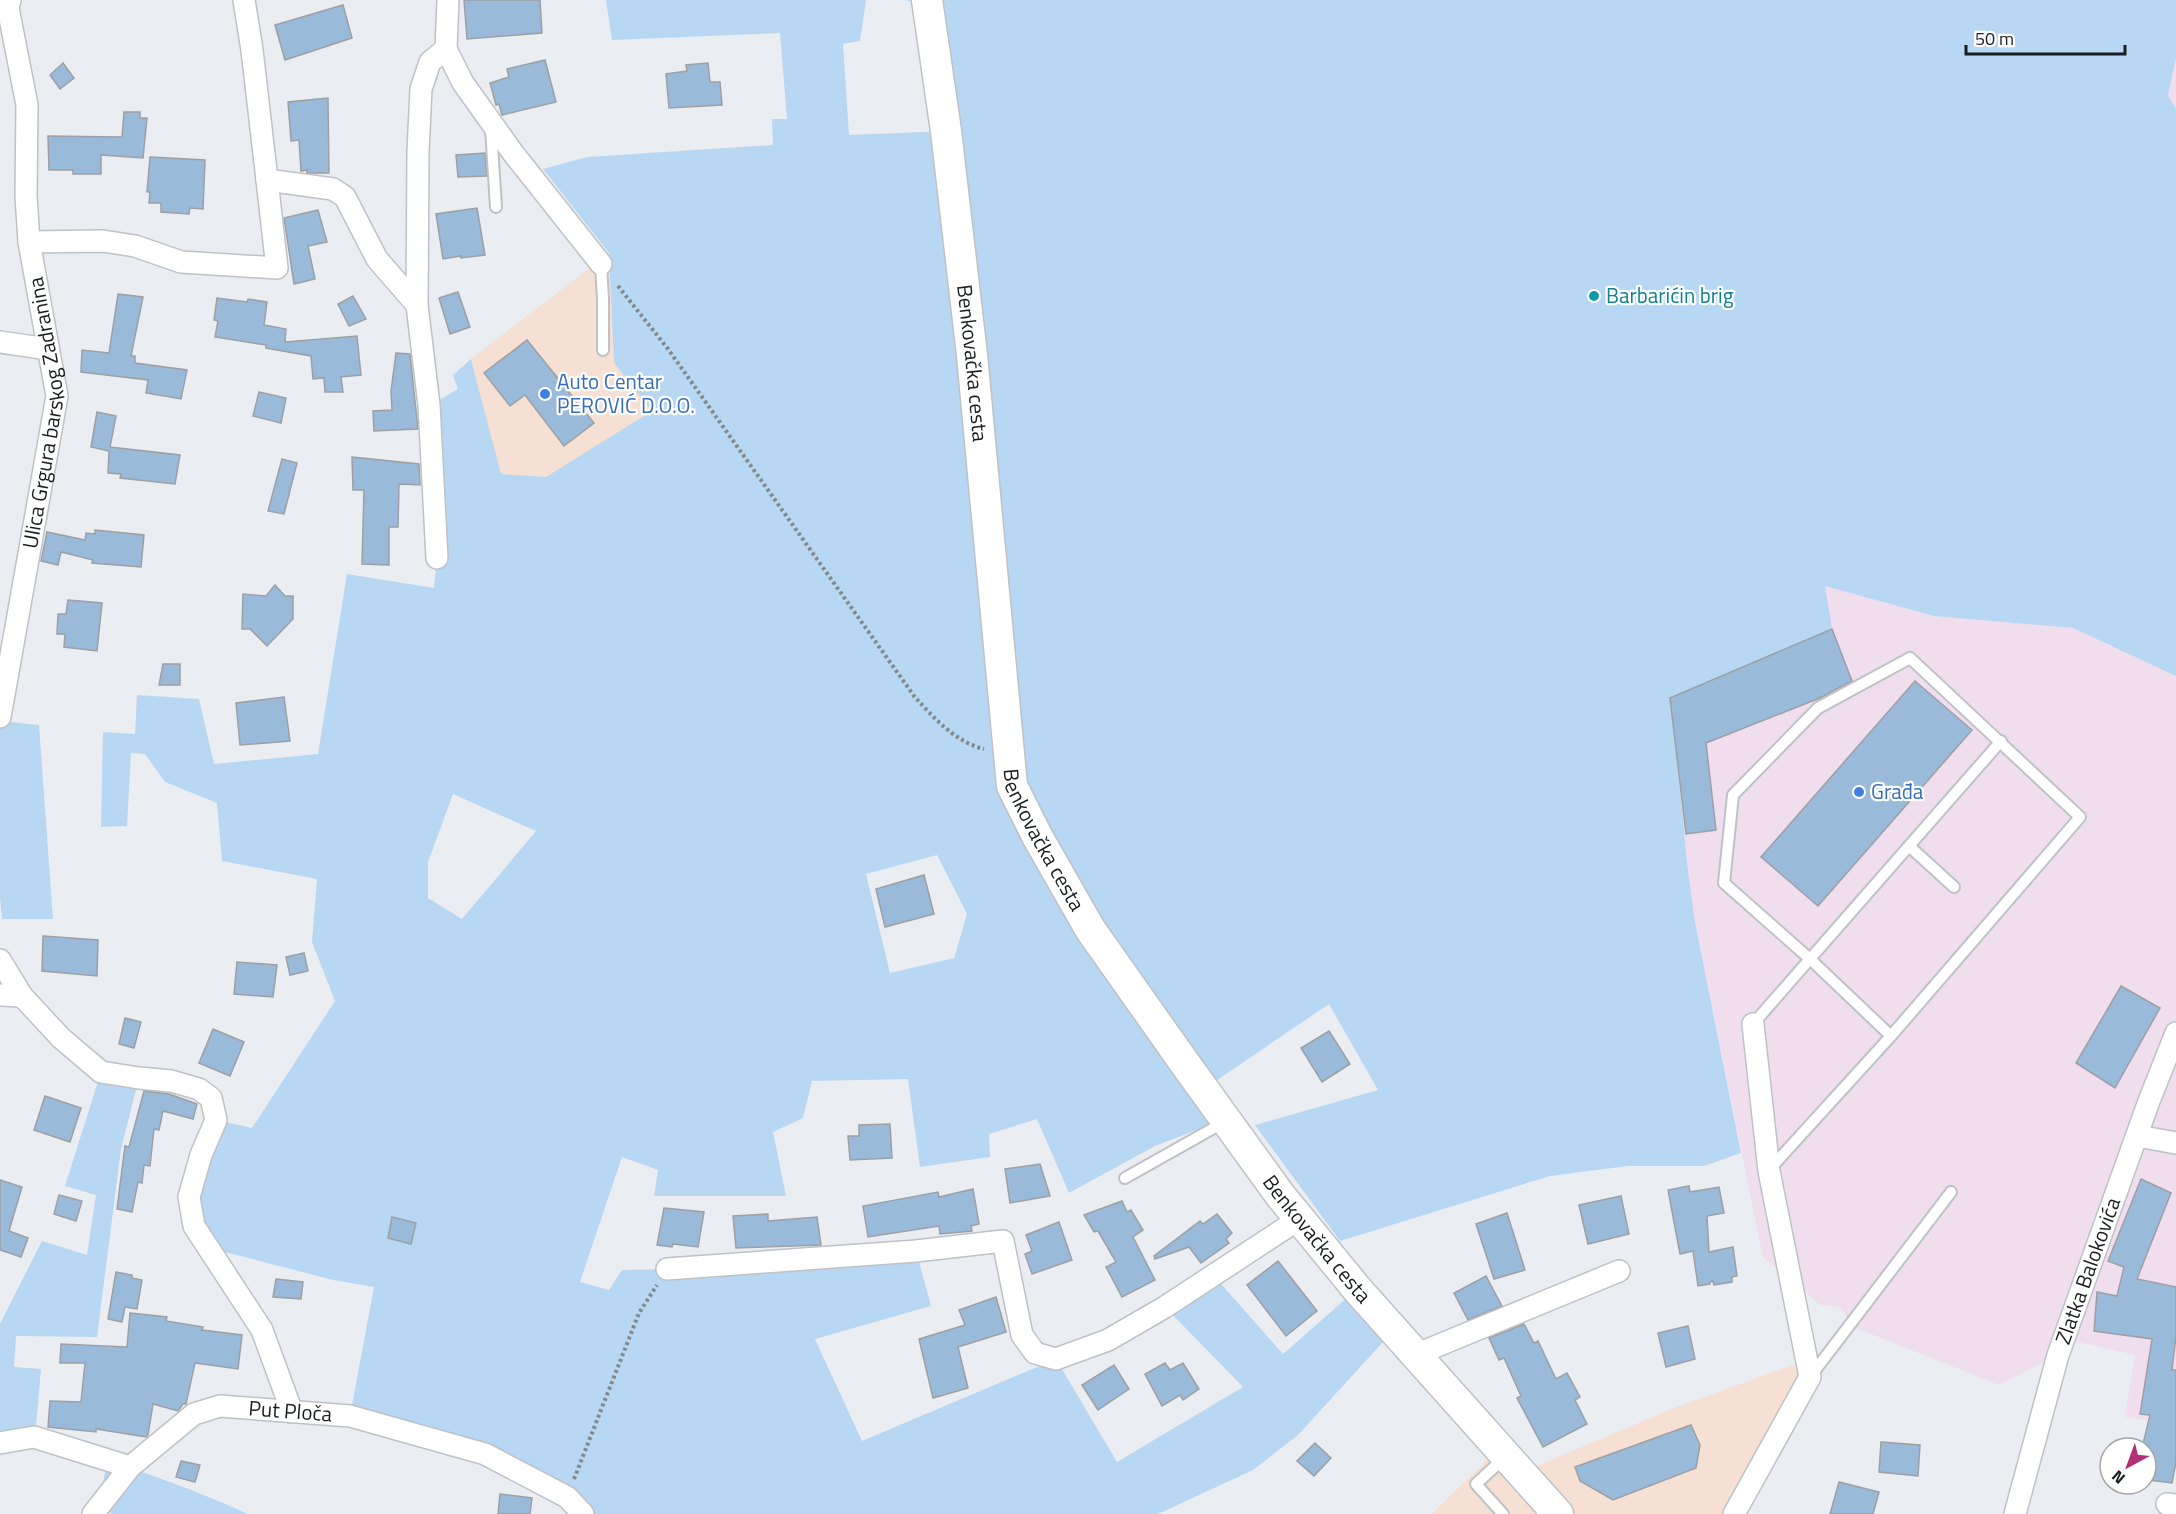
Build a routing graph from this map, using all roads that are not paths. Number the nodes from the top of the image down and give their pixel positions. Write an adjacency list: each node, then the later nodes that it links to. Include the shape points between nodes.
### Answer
1 (244, 0): 7 (street)
2 (448, 0): 5 (street)
3 (927, 0): 27 (main road, Benkovačka cesta, via 972,355 1012,786 1090,929)
4 (6, 4): 9 (street, Ulica Grgura barskog Zadranina, via 27,105)
5 (446, 49): 6 (street); 11 (street, via 430,62 421,89)
6 (490, 122): 8 (lane); 10 (street)
7 (267, 180): 9 (street, via 277,268 181,262 135,246 103,241); 11 (street, via 333,189 345,197 377,259)
8 (496, 207)
9 (29, 242): 13 (street, Ulica Grgura barskog Zadranina)
10 (601, 264): 14 (lane)
11 (417, 306): 15 (street, via 429,405)
12 (0, 342): 13 (street)
13 (48, 349): 16 (street, Ulica Grgura barskog Zadranina, via 57,396)
14 (603, 350)
15 (437, 558)
16 (0, 717)
17 (2001, 741): 18 (lane); 20 (lane, via 1910,658 1818,708 1733,795 1724,884); 26 (lane, via 2080,817)
18 (1909, 846): 19 (lane); 20 (lane)
19 (1954, 887)
20 (1810, 959): 24 (lane); 26 (lane)
21 (0, 960): 23 (street)
22 (0, 995): 23 (street)
23 (22, 996): 38 (street, via 61,1038 101,1072 171,1081 199,1089 211,1098 216,1120 189,1197 194,1226 262,1330)
24 (1754, 1024): 30 (street)
25 (2176, 1033): 28 (street, Zlatka Balokovića)
26 (1891, 1036): 30 (lane)
27 (1224, 1119): 31 (lane); 33 (main road, Benkovačka cesta)
28 (2137, 1136): 29 (street); 47 (street, Zlatka Balokovića, via 2058,1355)
29 (2176, 1143)
30 (1768, 1171): 37 (street)
31 (1125, 1178)
32 (1951, 1192): 37 (lane)
33 (1299, 1219): 34 (street, via 1166,1307 1108,1340 1056,1359 1035,1353 1022,1335 1004,1241); 36 (main road, Benkovačka cesta)
34 (667, 1269)
35 (1619, 1271): 36 (street)
36 (1415, 1355): 40 (main road, Benkovačka cesta)
37 (1810, 1377): 46 (street)
38 (292, 1412): 41 (street, Put Ploča, via 220,1406 194,1414); 43 (street, Put Ploča, via 350,1416 485,1455 567,1497)
39 (0, 1443): 41 (street, via 34,1437)
40 (1506, 1455): 44 (lane, via 1476,1484); 45 (main road, Benkovačka cesta)
41 (130, 1467): 42 (street, Put Ploča)
42 (93, 1514)
43 (583, 1514)
44 (1503, 1514)
45 (1558, 1514)
46 (1734, 1514)
47 (2015, 1514)

